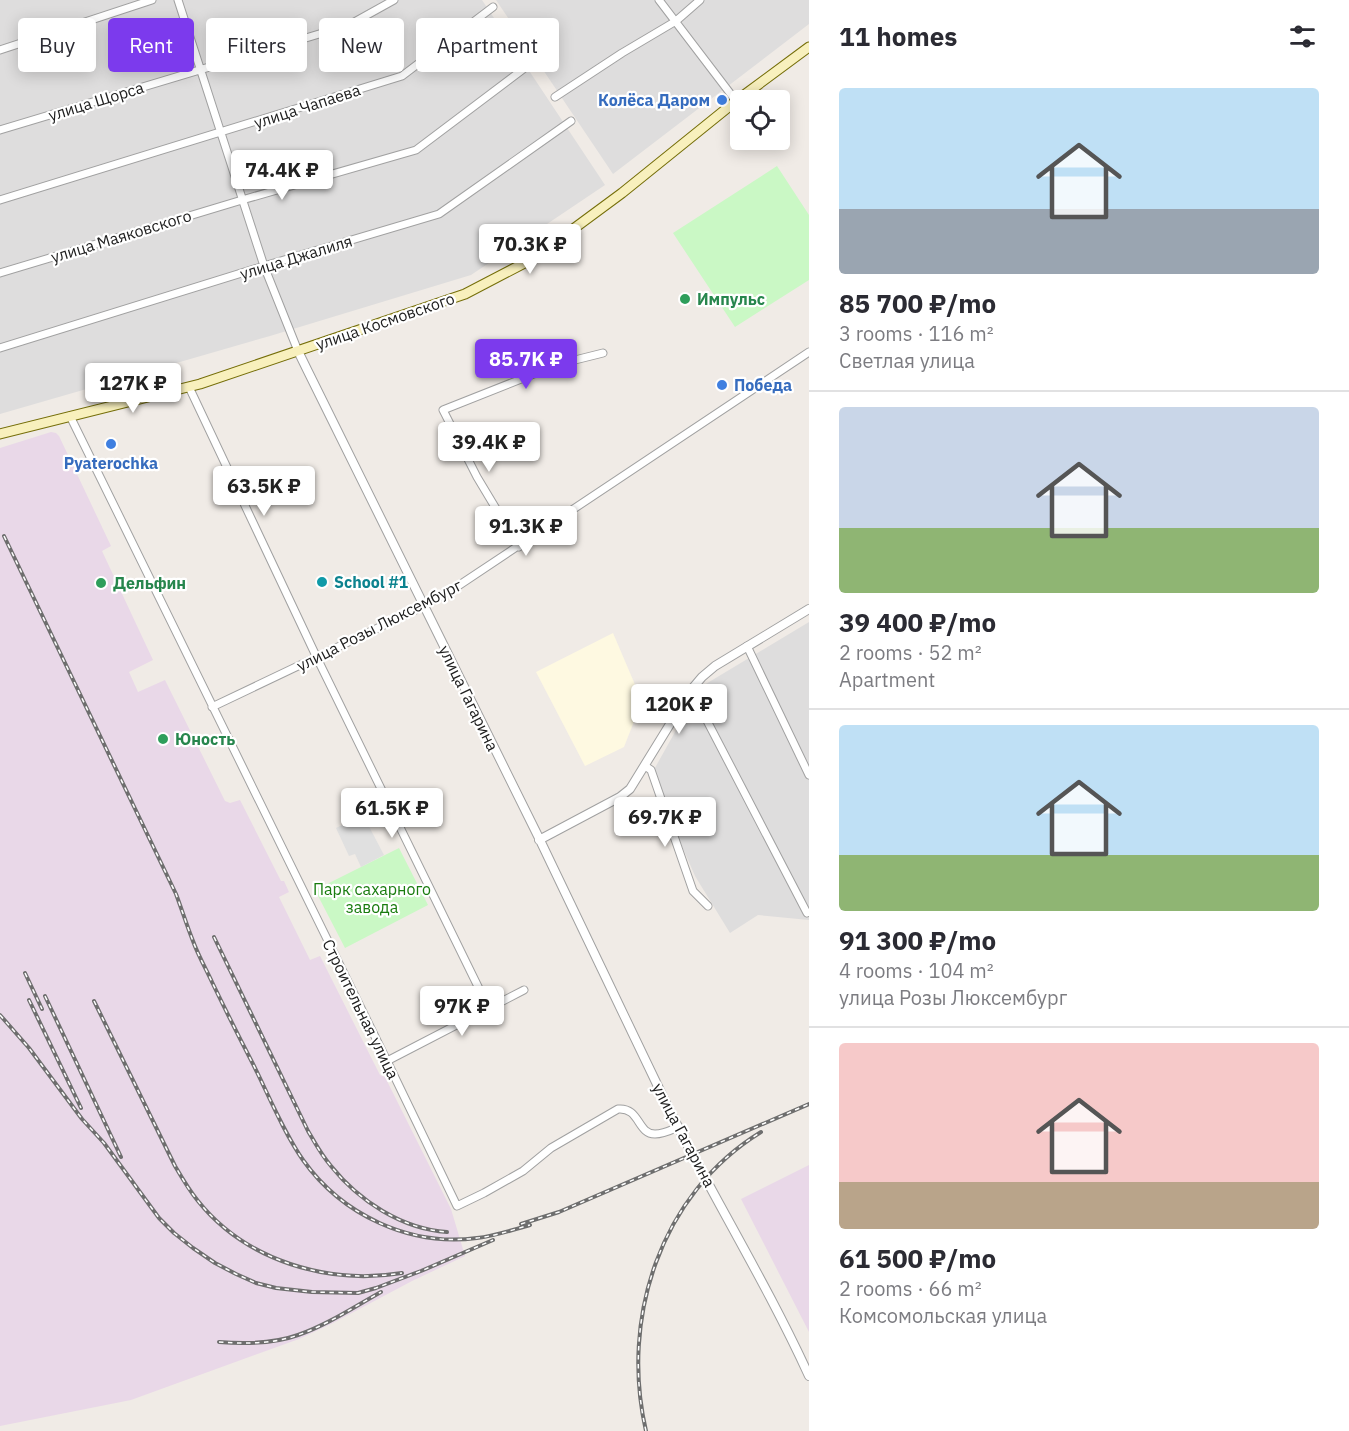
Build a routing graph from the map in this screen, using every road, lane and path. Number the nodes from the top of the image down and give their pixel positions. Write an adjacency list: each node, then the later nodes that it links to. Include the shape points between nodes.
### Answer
1 (152, 0): 9 (street)
2 (178, 0): 10 (street, улица Гагарина)
3 (394, 0): 10 (street, улица Щорса, via 349,25)
4 (659, 0): 7 (street)
5 (700, 0): 7 (street)
6 (493, 7): 18 (street, улица Чапаева, via 402,76)
7 (676, 21): 13 (street); 14 (street)
8 (809, 47): 12 (main road, улица Космовского)
9 (0, 50)
10 (201, 70): 17 (street, улица Щорса); 18 (street, улица Гагарина)
11 (519, 72): 20 (street, улица Маяковского, via 416,150)
12 (751, 90)
13 (730, 93)
14 (555, 97)
15 (730, 106): 24 (main road, улица Космовского, via 534,258 465,294)
16 (570, 121): 21 (street, улица Джалиля, via 439,214)
17 (0, 130)
18 (221, 133): 19 (street, улица Чапаева); 20 (street, улица Гагарина)
19 (0, 200)
20 (242, 200): 21 (street, улица Гагарина); 22 (street, улица Маяковского)
21 (264, 266): 23 (street, улица Джалиля); 24 (street, улица Гагарина)
22 (0, 273)
23 (0, 348)
24 (298, 351): 27 (main road, улица Космовского); 31 (street, улица Гагарина)
25 (809, 352): 30 (street, улица Розы Люксембург)
26 (603, 353): 30 (street, via 559,364 443,410)
27 (189, 387): 28 (main road, улица Космовского); 34 (street)
28 (70, 416): 29 (main road, улица Космовского); 36 (street, Строительная улица)
29 (0, 434)
30 (519, 547): 31 (street, улица Розы Люксембург)
31 (424, 606): 34 (street, улица Розы Люксембург); 39 (street, улица Гагарина)
32 (809, 609): 33 (street)
33 (747, 646): 35 (street, via 715,666); 38 (street)
34 (317, 658): 36 (street, улица Розы Люксембург); 43 (street)
35 (691, 690): 37 (street); 41 (street)
36 (212, 706): 44 (street, Строительная улица)
37 (645, 766): 39 (street, via 620,797); 40 (street, via 651,770 693,891)
38 (809, 775)
39 (539, 840): 45 (street, улица Гагарина)
40 (708, 906)
41 (807, 913)
42 (524, 990): 43 (street)
43 (489, 1009): 44 (street)
44 (387, 1061): 45 (street, Строительная улица, via 457,1206 523,1171 550,1148 618,1109 630,1111 653,1135)
45 (678, 1127): 46 (street, улица Гагарина)
46 (809, 1376)

